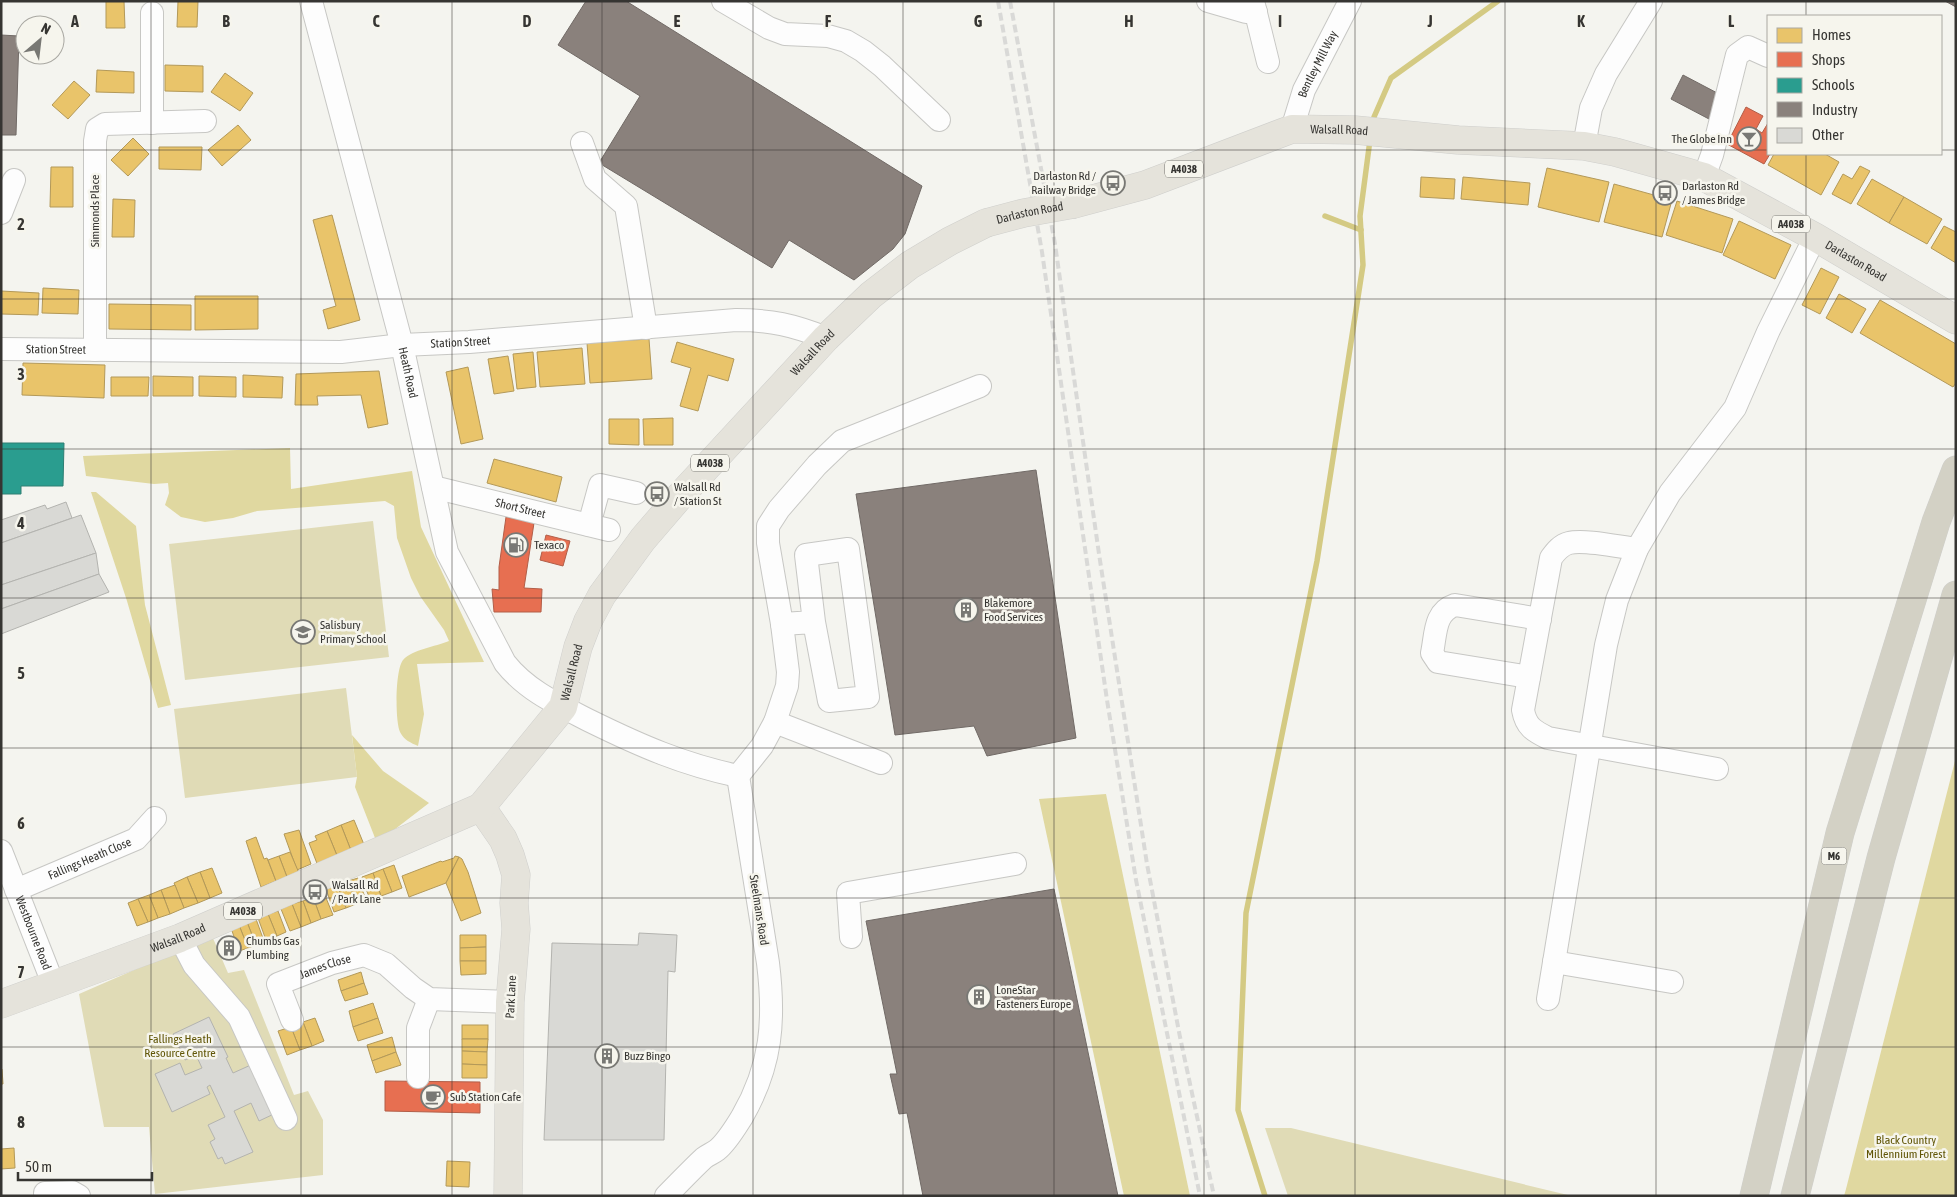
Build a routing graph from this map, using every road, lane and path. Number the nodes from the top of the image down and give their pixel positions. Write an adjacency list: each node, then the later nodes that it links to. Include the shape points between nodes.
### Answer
1 (311, 1): 26 (street, Heath Road)
2 (723, 1): 10 (street, via 785,34 828,36 846,41 882,66)
3 (1208, 1): 6 (street, via 1246,12)
4 (1350, 1): 13 (street, Bentley Mill Way, via 1304,90)
5 (1651, 1): 15 (street, via 1606,74 1591,108)
6 (1254, 6): 9 (street)
7 (152, 13): 12 (street)
8 (1767, 56): 17 (street, via 1748,47 1737,55)
9 (1268, 62)
10 (939, 120)
11 (204, 121): 12 (street, Simmonds Place)
12 (152, 123): 28 (street, Simmonds Place, via 105,124 97,129)
13 (1292, 129): 15 (main road, Walsall Road / A4038, via 1355,130 1458,140); 19 (main road, Walsall Road / A4038, via 1145,185)
14 (582, 144): 24 (street, via 595,179 626,206)
15 (1584, 146): 16 (main road, Walsall Road / A4038)
16 (1615, 152): 17 (main road, Darlaston Road / A4038)
17 (1704, 178): 22 (main road, Darlaston Road / A4038)
18 (14, 180): 20 (street)
19 (1074, 204): 21 (main road, Darlaston Road / A4038, bridge)
20 (1, 214)
21 (986, 223): 25 (main road, Walsall Road / A4038, via 910,265 871,295)
22 (1815, 237): 23 (main road, Darlaston Road / A4038); 33 (street, via 1768,332 1736,408 1670,493)
23 (1956, 320)
24 (646, 328): 25 (street, Station Street, via 760,320 795,326); 26 (street, Station Street)
25 (826, 338): 39 (main road, Walsall Road / A4038, via 680,496 620,568 588,622 578,647)
26 (402, 346): 28 (street, Station Street, via 341,352); 31 (street, Heath Road)
27 (1, 349): 28 (street, Station Street)
28 (95, 350)
29 (980, 386): 37 (street, via 842,441 779,509 768,526 768,543)
30 (1956, 470): 66 (highway, M6, via 1936,522 1840,833)
31 (433, 487): 32 (street, Short Street, via 599,528 600,485); 39 (street, Heath Road, via 447,552 505,663 531,689)
32 (636, 493)
33 (1637, 549): 35 (street, via 1570,542 1559,548 1551,558); 41 (street, via 1617,600 1606,645)
34 (1956, 595): 67 (highway, via 1881,858)
35 (1540, 619): 38 (street); 38 (street, via 1454,605 1445,608 1440,615 1432,654 1438,662)
36 (814, 622): 36 (street, via 806,555 848,549 868,697 829,701); 37 (street)
37 (782, 624): 40 (street, via 788,672 787,686)
38 (1529, 677): 41 (street, via 1523,710 1525,721 1532,730 1548,738)
39 (563, 708): 44 (street, via 659,753 701,768); 45 (main road, Walsall Road / A4038)
40 (775, 722): 42 (street); 44 (street, via 762,746)
41 (1590, 746): 43 (street); 52 (street)
42 (881, 763)
43 (1717, 769)
44 (738, 776): 65 (street, Steelmans Road, via 768,963 771,1037 762,1074 739,1121 717,1150 705,1157)
45 (481, 807): 51 (main road, Walsall Road / A4038); 57 (main road, Park Lane, via 503,839 516,875 516,929)
46 (155, 818): 49 (street, Fallings Heath Close, via 136,839)
47 (1, 851): 49 (street, Westbourne Road)
48 (1015, 864): 50 (street, via 848,893)
49 (16, 890): 54 (street, Westbourne Road)
50 (851, 937)
51 (180, 938): 54 (main road, Walsall Road / A4038); 61 (street, via 194,966 239,1017)
52 (1554, 962): 53 (street); 56 (street)
53 (1672, 982)
54 (54, 986): 58 (main road, Walsall Road / A4038)
55 (429, 999): 57 (street); 59 (street, James Close, via 386,964 364,955 332,963 278,984); 60 (street, via 418,1028)
56 (1548, 999)
57 (510, 1002): 64 (main road, Park Lane)
58 (1, 1004)
59 (292, 1020)
60 (418, 1077)
61 (286, 1119)
62 (46, 1193): 63 (street, via 72,1192)
63 (79, 1196)
64 (508, 1196)
65 (666, 1196)
66 (1754, 1196)
67 (1795, 1196)

